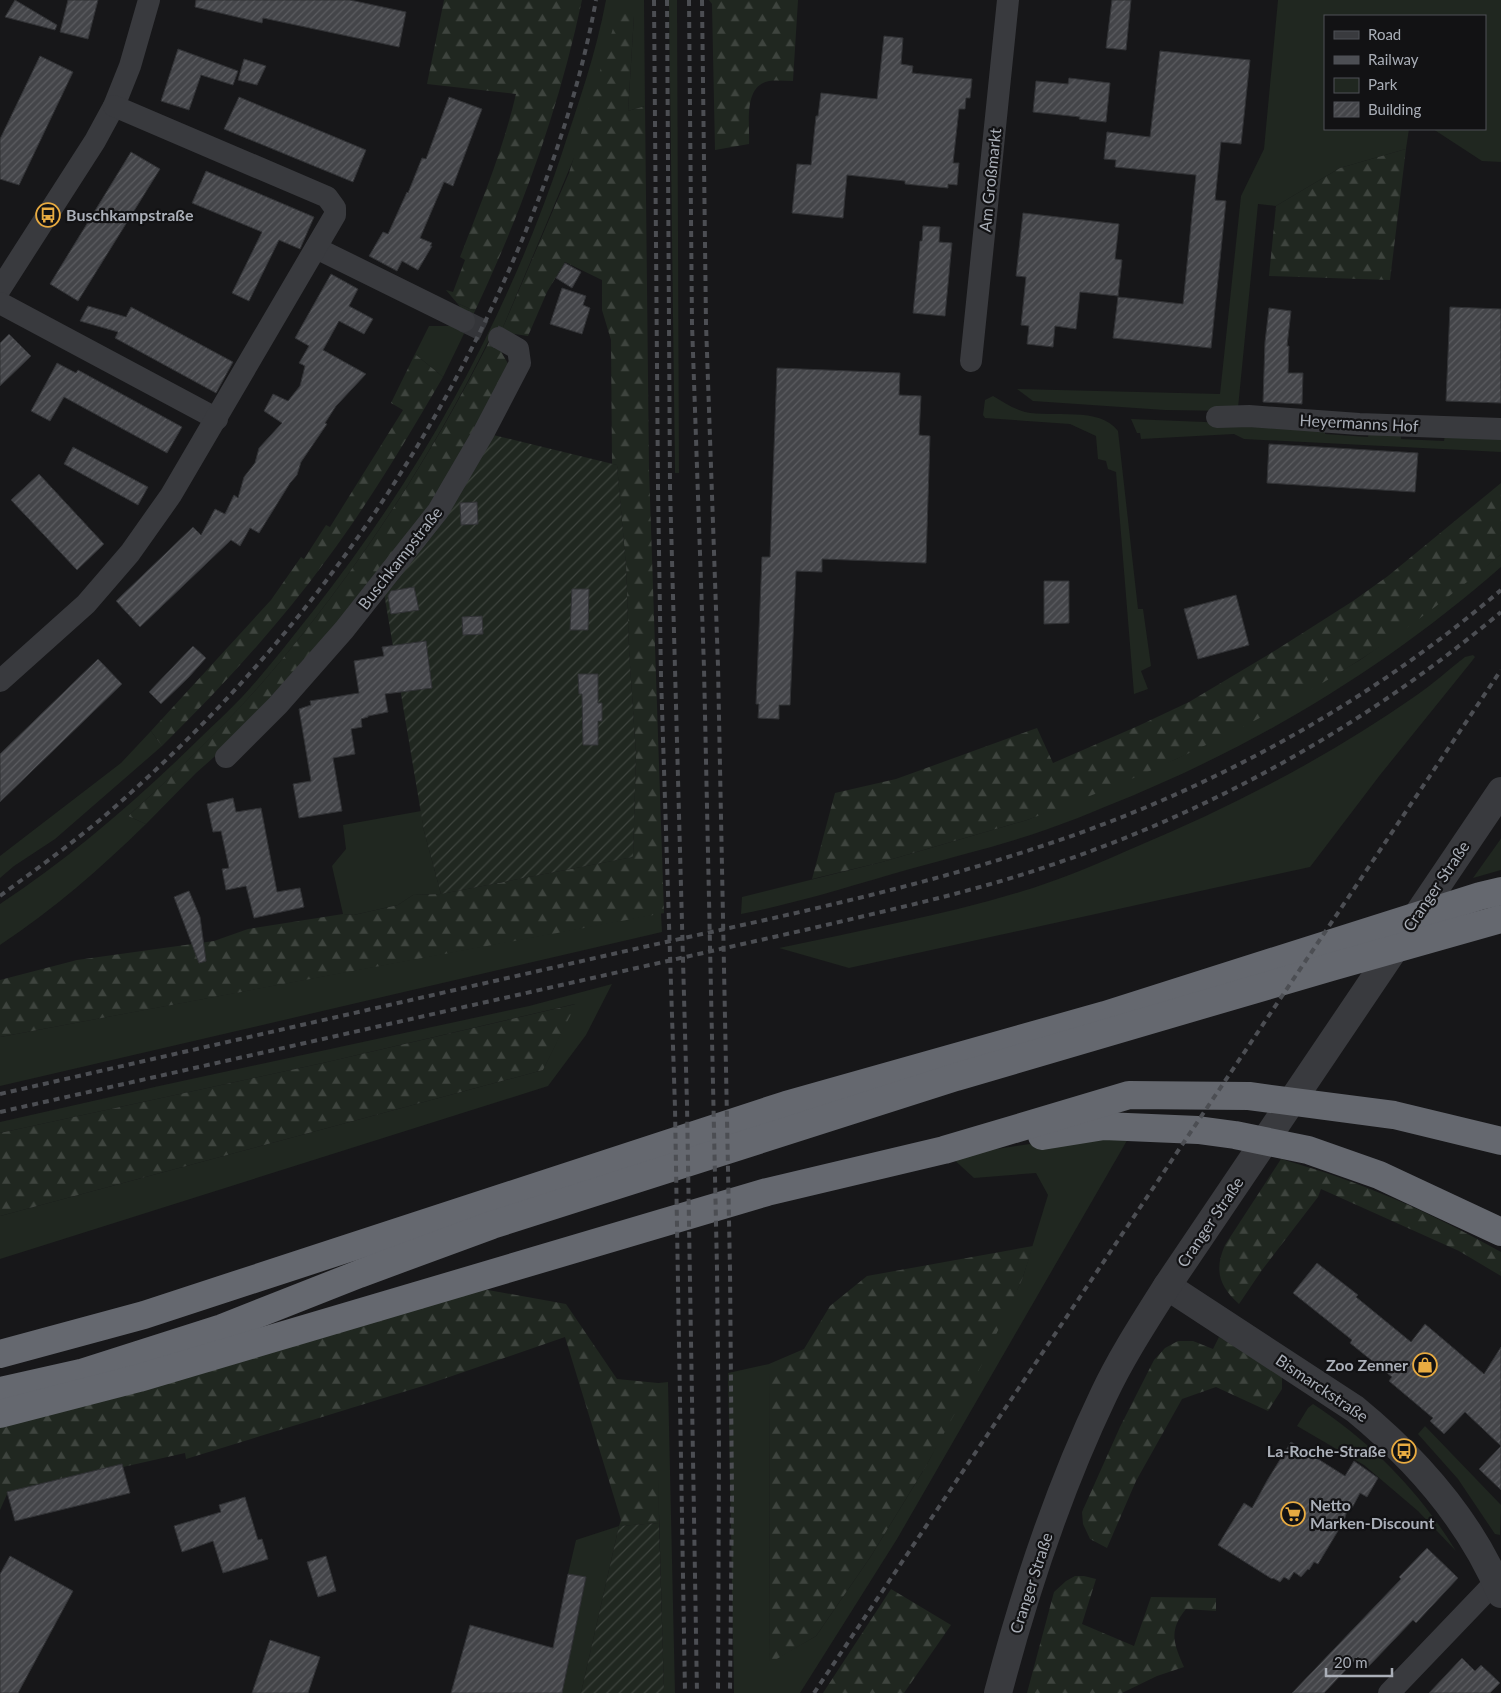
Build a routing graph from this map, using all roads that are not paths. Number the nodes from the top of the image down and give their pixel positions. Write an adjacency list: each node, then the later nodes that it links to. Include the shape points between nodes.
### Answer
1 (149, 0): 3 (street, via 130,66)
2 (1008, 0): 9 (street, Am Großmarkt)
3 (114, 106): 4 (street, via 327,197 335,208 335,214); 5 (street)
4 (316, 248): 7 (street); 11 (street)
5 (0, 289)
6 (0, 302): 11 (street)
7 (464, 321)
8 (499, 338): 14 (street, Buschkampstraße, via 518,349 520,362 438,511 344,630 278,705)
9 (971, 361)
10 (1218, 417): 12 (street, Heyermanns Hof)
11 (217, 419): 13 (street, via 171,495 130,553 86,604)
12 (1501, 429)
13 (0, 681)
14 (226, 757)
15 (1501, 791): 21 (street, Cranger Straße)
16 (1494, 892): 22 (highway, via 1105,1014 786,1105 144,1315)
17 (1501, 919): 23 (highway, via 956,1077 492,1225 213,1331 81,1373)
18 (1501, 1141): 19 (highway, via 1394,1115 1249,1096 1129,1095)
19 (944, 1150): 20 (highway, via 1104,1126 1235,1135 1308,1150 1379,1175); 24 (highway, via 766,1192 148,1376)
20 (1501, 1232)
21 (1167, 1286): 25 (street, Bismarckstraße, via 1356,1409 1382,1431 1448,1502); 26 (street, Cranger Straße, via 1104,1393 1058,1501 1017,1622)
22 (0, 1354)
23 (0, 1391)
24 (0, 1414)
25 (1499, 1583): 27 (street)
26 (998, 1693)
27 (1389, 1693)

